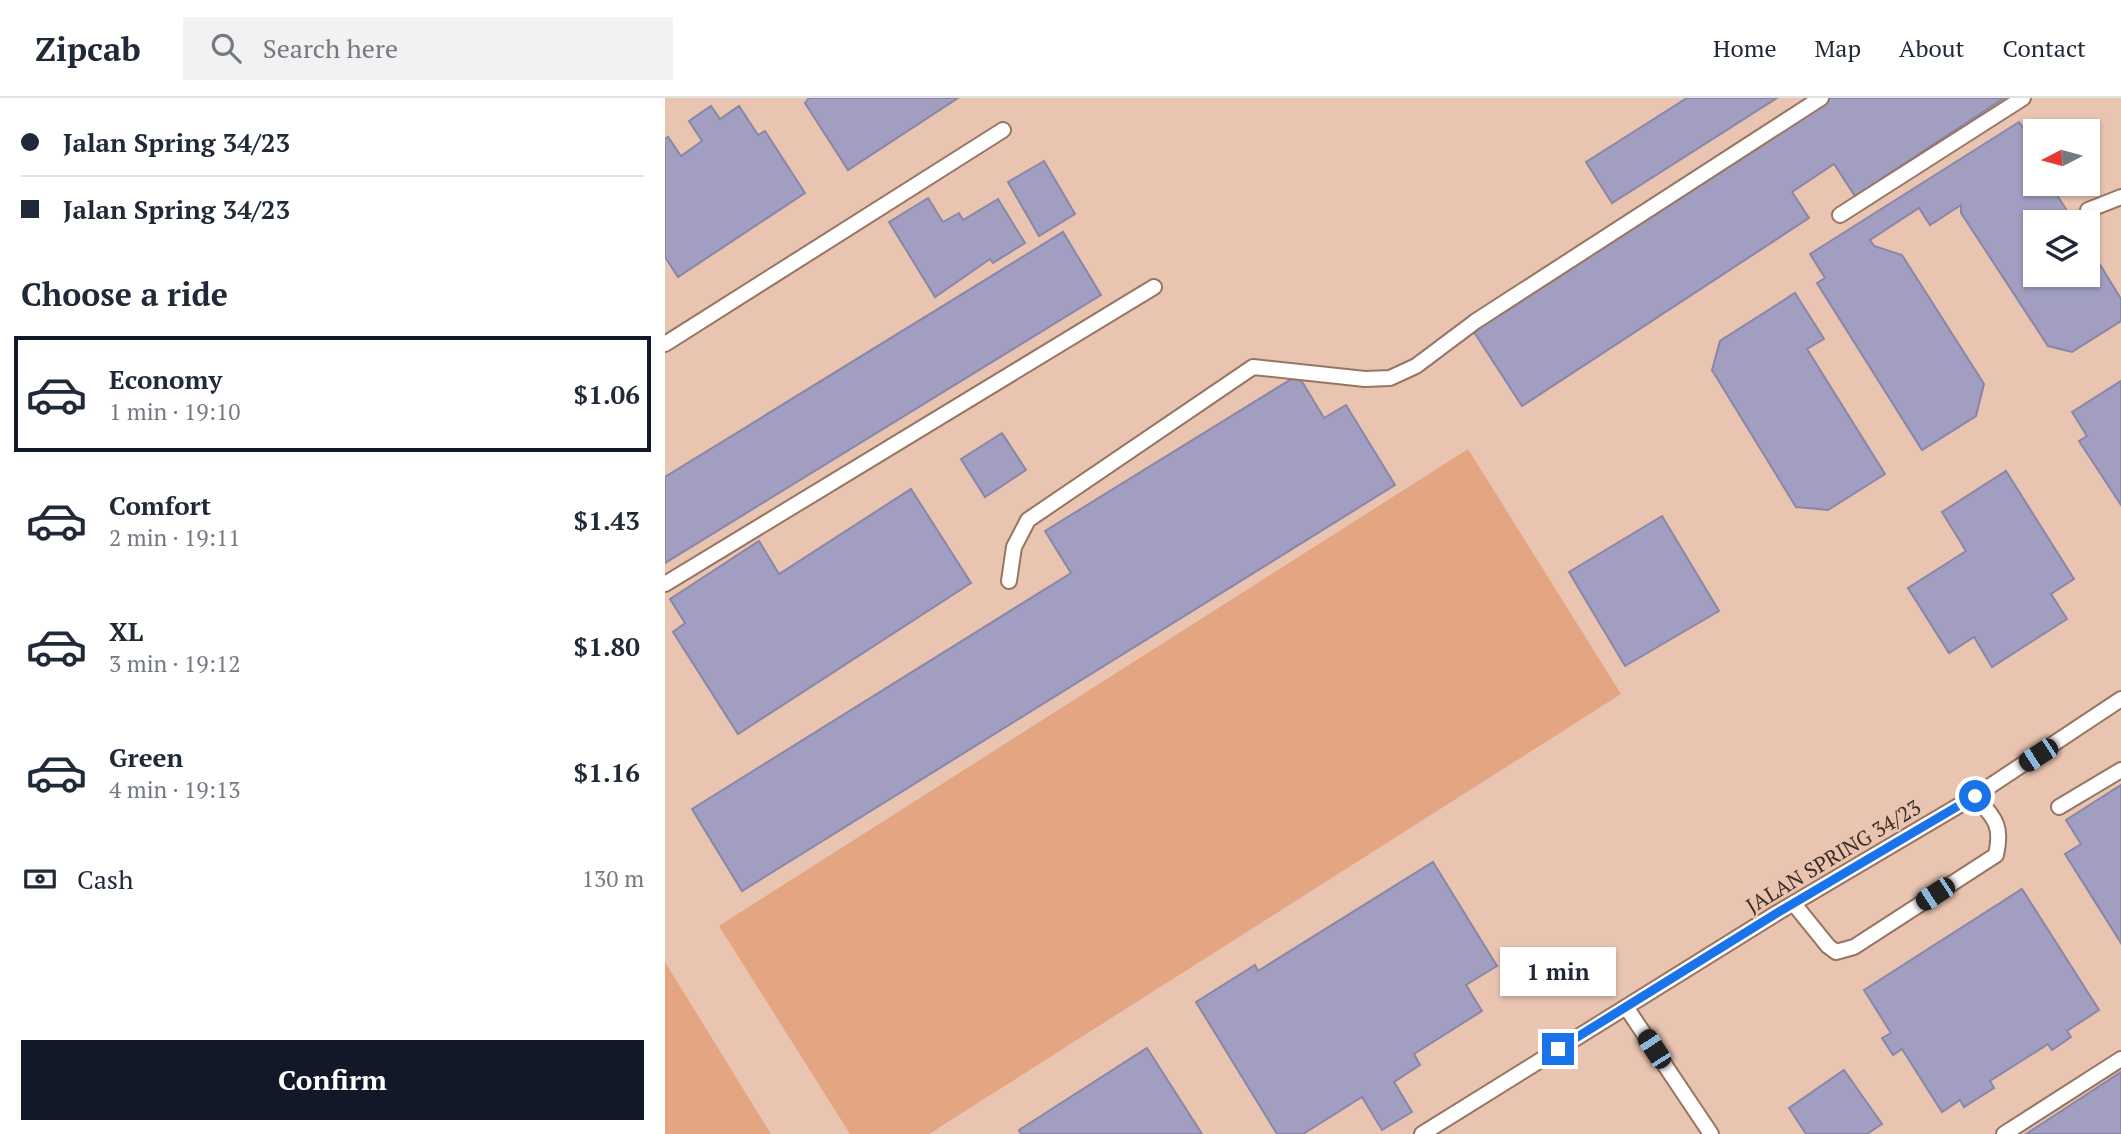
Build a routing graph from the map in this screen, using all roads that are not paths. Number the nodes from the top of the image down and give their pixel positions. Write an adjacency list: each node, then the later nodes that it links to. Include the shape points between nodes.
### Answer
1 (1821, 98): 9 (lane, via 1476,321 1416,366 1389,378 1365,379 1253,367 1028,520 1014,547)
2 (2023, 98): 6 (lane)
3 (1003, 130): 8 (lane)
4 (2121, 197): 5 (lane)
5 (2088, 210)
6 (1840, 215)
7 (1154, 287): 10 (lane)
8 (665, 344)
9 (1009, 581)
10 (665, 584)
11 (2121, 699): 13 (lane, JALAN SPRING 34/23)
12 (2121, 770): 14 (lane)
13 (1975, 796): 15 (lane, JALAN SPRING 34/23); 15 (lane, via 1996,821 2000,836 1996,855 1854,947 1836,952)
14 (2059, 807)
15 (1794, 904): 16 (lane, JALAN SPRING 34/23)
16 (1626, 1007): 18 (lane, JALAN SPRING 34/23); 19 (lane)
17 (2121, 1059): 20 (lane)
18 (1422, 1134)
19 (1711, 1134)
20 (2004, 1134)

